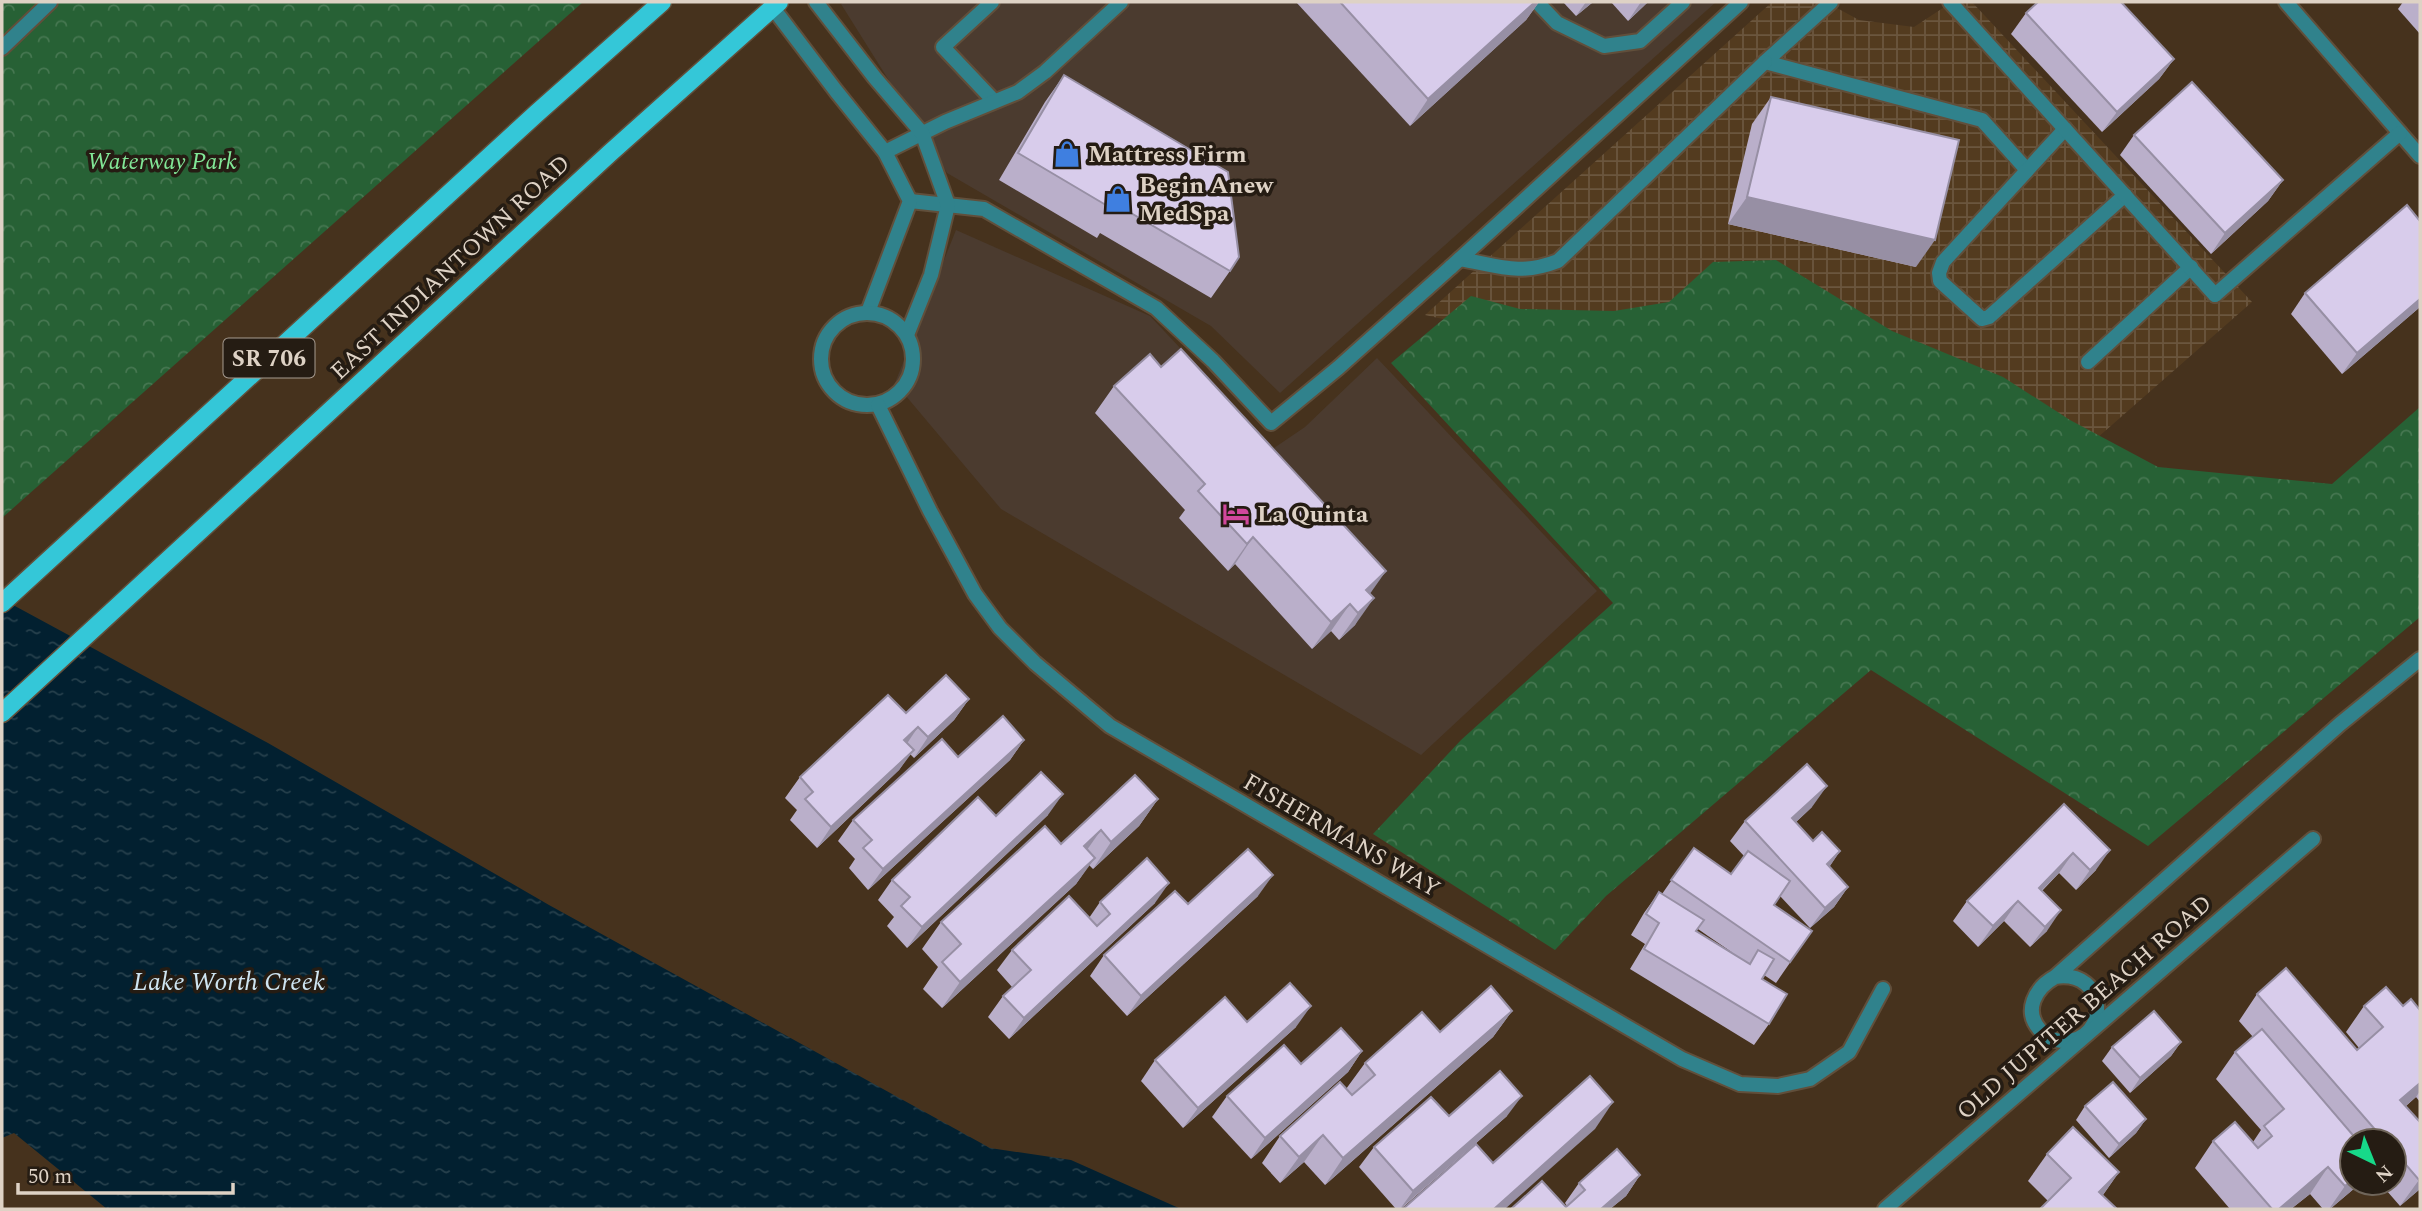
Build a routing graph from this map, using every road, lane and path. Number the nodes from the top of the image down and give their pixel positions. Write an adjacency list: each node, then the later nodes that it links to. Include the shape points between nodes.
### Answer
1 (50, 2): 13 (street)
2 (662, 2): 31 (main road, SR 706)
3 (816, 2): 17 (street)
4 (992, 2): 15 (street, via 943,47)
5 (1121, 2): 15 (street, via 1045,72 1017,92)
6 (1537, 2): 7 (street, via 1557,23 1604,46 1640,41)
7 (1683, 2)
8 (1741, 2): 25 (street)
9 (1831, 2): 14 (street)
10 (1950, 2): 16 (street)
11 (2286, 2): 18 (street)
12 (775, 4): 19 (street, via 836,92); 33 (main road, EAST INDIANTOWN ROAD / SR 706)
13 (2, 48)
14 (1765, 62): 21 (street, via 1982,120); 25 (street, via 1558,261 1523,271)
15 (994, 101): 17 (street)
16 (2065, 129): 21 (street); 22 (street)
17 (922, 133): 19 (street); 24 (street)
18 (2400, 133): 20 (street); 26 (street, via 2215,295)
19 (885, 152): 23 (street)
20 (2420, 156)
21 (2026, 170): 22 (street, via 1943,261 1939,273 1940,281 1982,319)
22 (2124, 195): 26 (street)
23 (910, 201): 24 (street); 27 (street)
24 (947, 205): 25 (street, via 984,209 1156,308 1271,423); 28 (street, via 931,275)
25 (1455, 263)
26 (2190, 267): 29 (street)
27 (868, 312): 28 (street, via 890,320); 30 (street, via 853,314 828,333 820,364 829,386 846,402)
28 (907, 335): 30 (street, via 913,350 909,379 891,400)
29 (2088, 362)
30 (878, 405): 36 (street, FISHERMANS WAY, via 975,594 1035,663 1110,726 1670,1052 1740,1084 1778,1086 1810,1079 1849,1052)
31 (2, 603)
32 (2420, 659): 35 (street, OLD JUPITER BEACH ROAD, via 2340,724)
33 (2, 713)
34 (2313, 839): 37 (street, OLD JUPITER BEACH ROAD)
35 (2055, 977): 37 (street, via 2079,978 2096,996 2098,1009); 37 (street, via 2045,982 2032,1002 2036,1024 2060,1041)
36 (1883, 989)
37 (2088, 1031): 38 (street, OLD JUPITER BEACH ROAD)
38 (1885, 1209)

